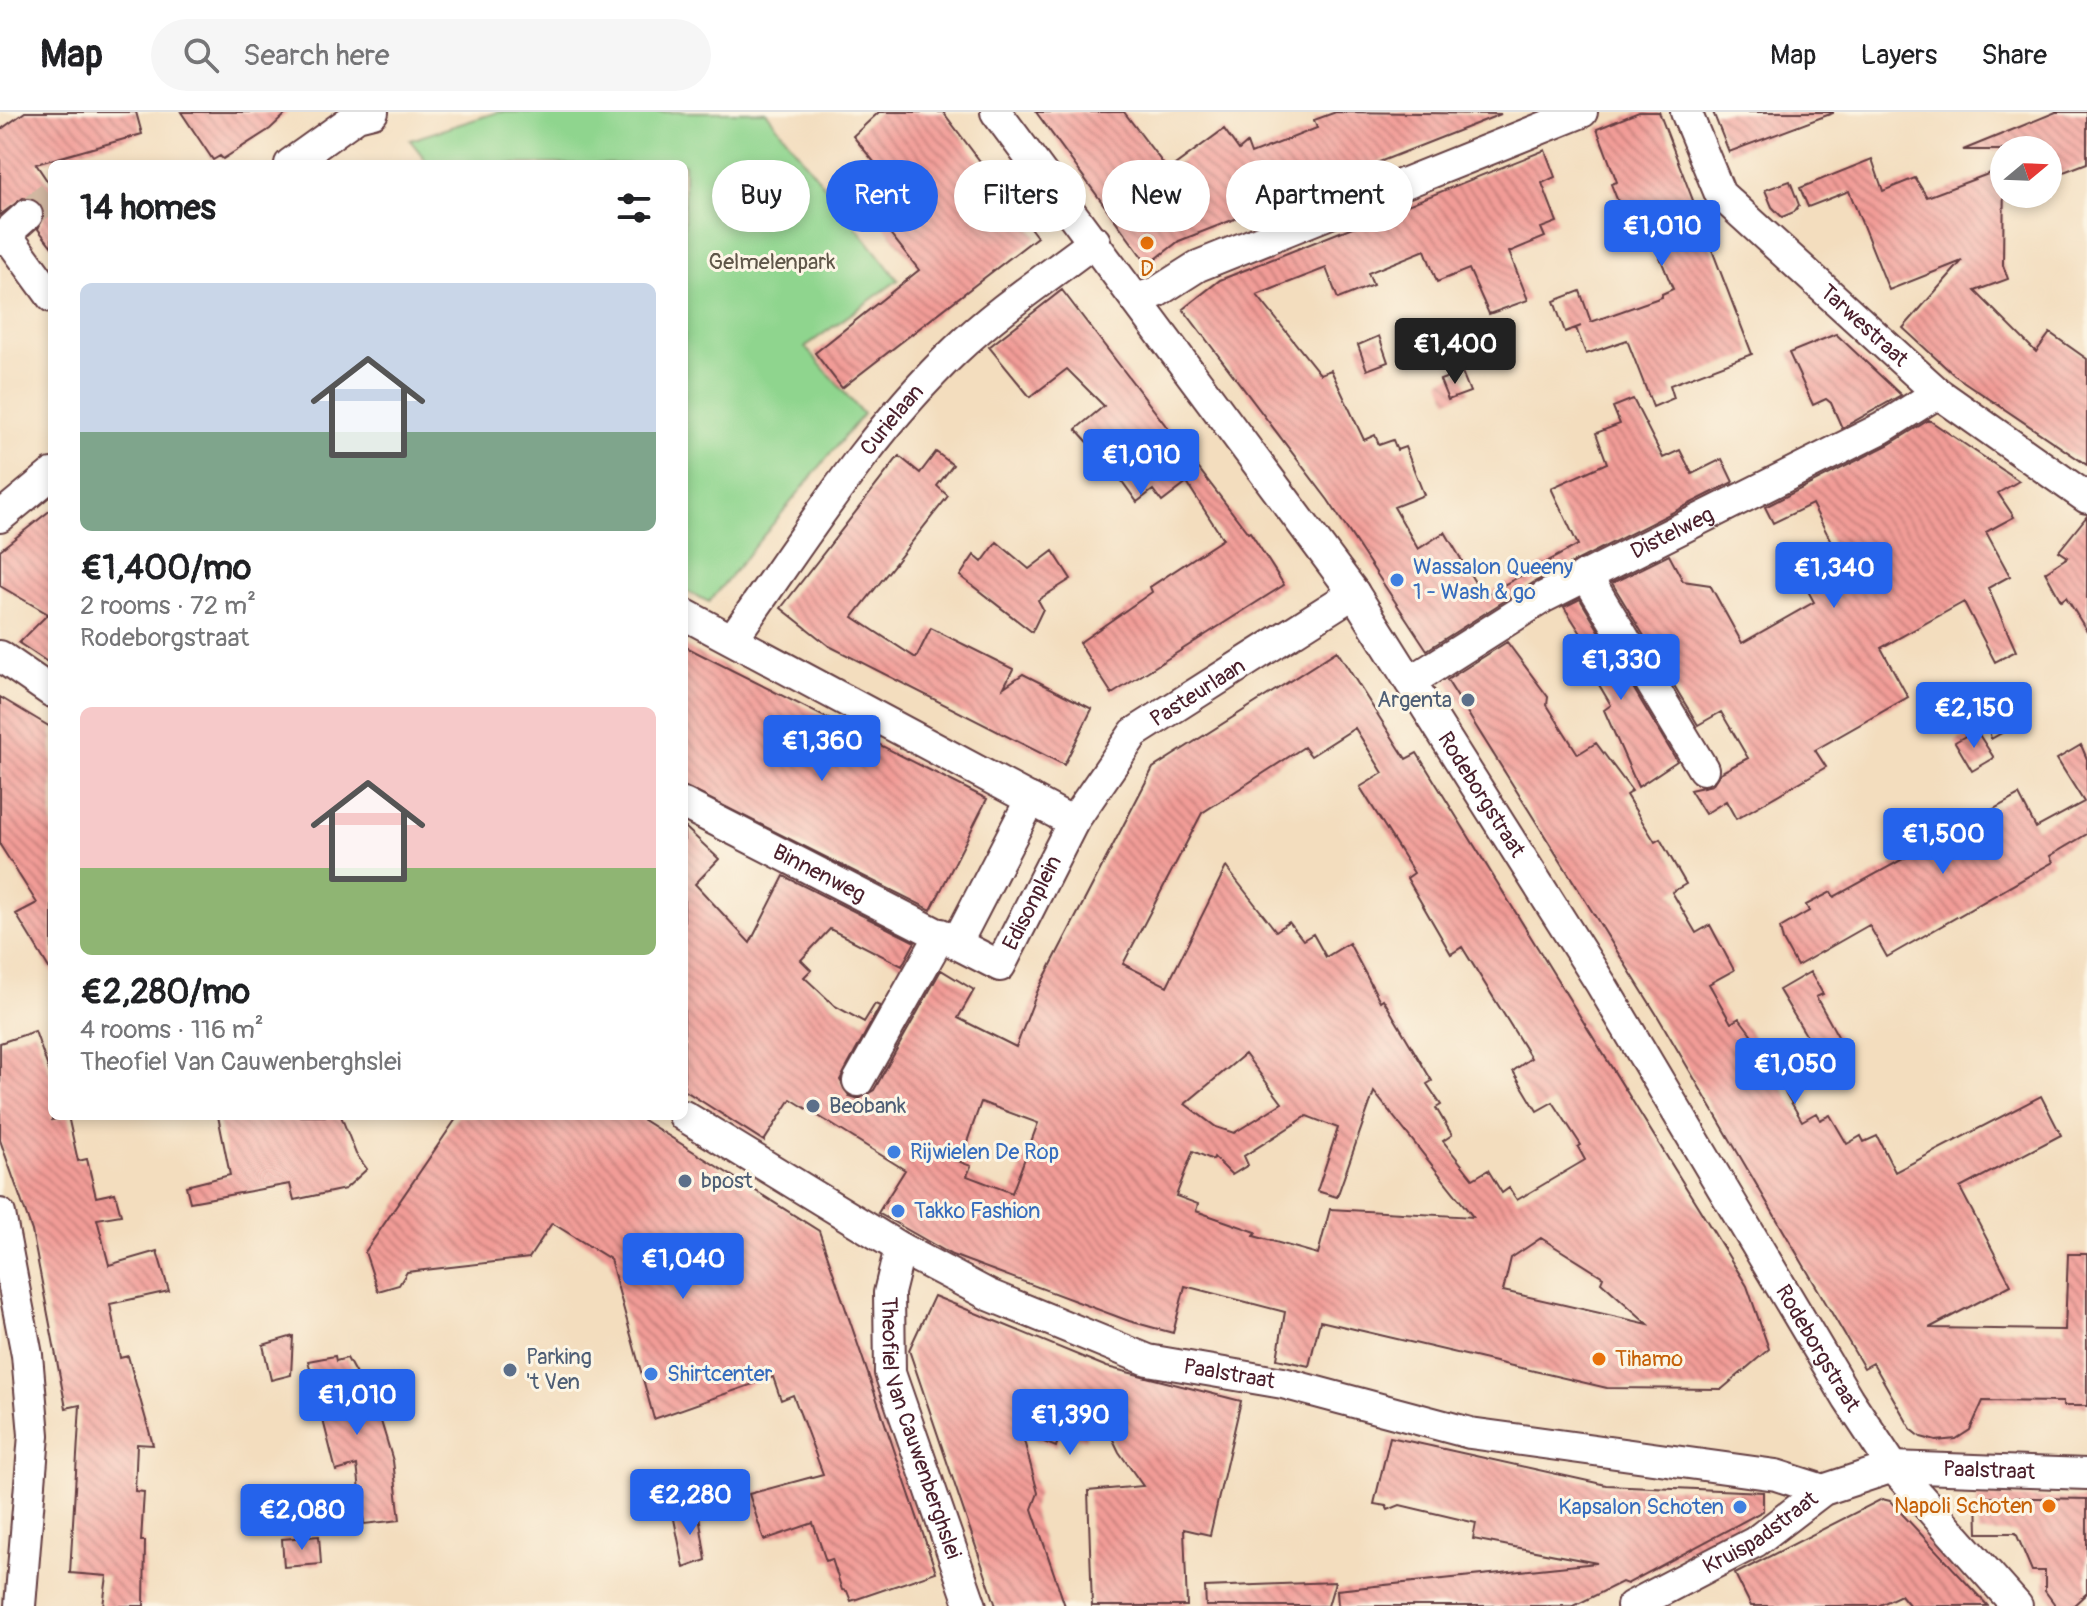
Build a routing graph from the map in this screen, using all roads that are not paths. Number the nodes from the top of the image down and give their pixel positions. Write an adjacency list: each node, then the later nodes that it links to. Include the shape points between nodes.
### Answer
1 (996, 112): 7 (street, Rodeborgstraat)
2 (1582, 112): 9 (street, via 1198,266)
3 (1686, 112): 10 (street, Tarwestraat, via 1720,194)
4 (362, 113): 5 (street)
5 (296, 160)
6 (11, 229): 8 (street)
7 (1095, 241): 9 (street, Rodeborgstraat); 17 (street, Curielaan, via 1010,304 945,362 878,436)
8 (48, 290)
9 (1137, 299): 15 (street, Rodeborgstraat)
10 (1938, 393): 12 (street, Tarwestraat); 14 (street, Distelweg, via 1882,428)
11 (48, 477): 13 (street)
12 (2087, 498)
13 (0, 517)
14 (1586, 575): 19 (street, Distelweg); 21 (street)
15 (1354, 593): 19 (street, Rodeborgstraat); 24 (street, Pasteurlaan, via 1134,733)
16 (688, 616): 17 (street)
17 (733, 638): 22 (street)
18 (0, 656): 20 (street)
19 (1410, 682): 31 (street, Rodeborgstraat, via 1601,984 1832,1374)
20 (48, 689)
21 (1703, 769)
22 (1031, 799): 24 (street); 25 (street)
23 (688, 806): 25 (street, Binnenweg)
24 (1073, 822): 25 (street, Edisonplein, via 1000,966)
25 (949, 938): 26 (street)
26 (858, 1081)
27 (688, 1118): 29 (street, Paalstraat)
28 (0, 1214): 30 (street)
29 (900, 1248): 33 (street, Paalstraat, via 989,1295 1148,1360 1283,1383 1470,1433 1776,1475); 35 (street, Theofiel Van Cauwenberghslei, via 889,1293 890,1373)
30 (10, 1325): 34 (street, via 34,1435)
31 (1893, 1467): 32 (street, Paalstraat); 33 (street, Kruispadstraat); 37 (street, Rodeborgstraat)
32 (2087, 1474)
33 (1823, 1490): 36 (street, Kruispadstraat, via 1755,1542)
34 (20, 1606)
35 (971, 1606)
36 (1632, 1606)
37 (2017, 1606)

